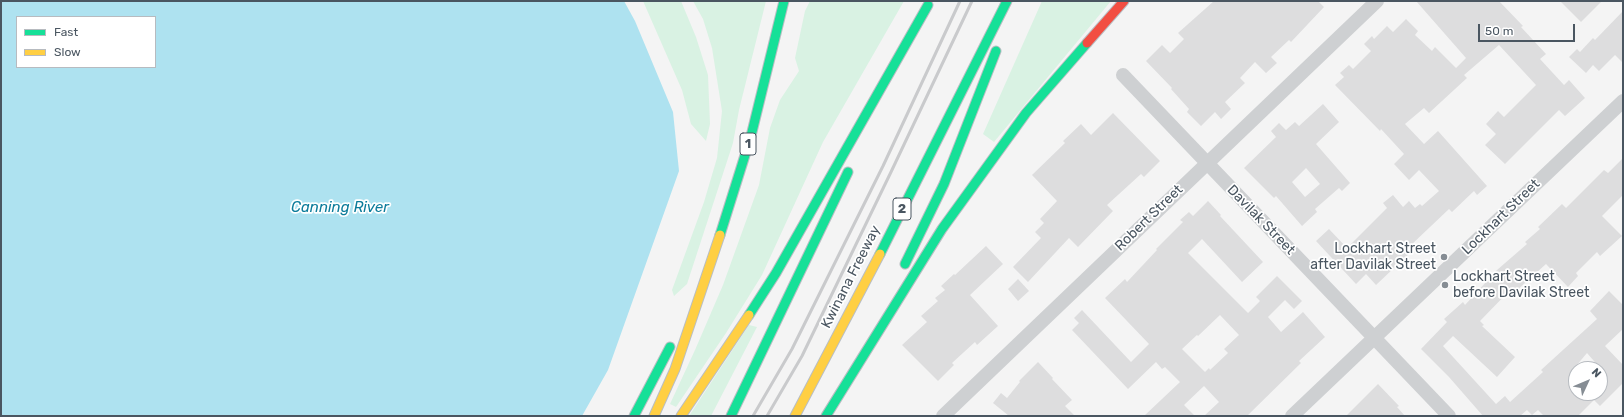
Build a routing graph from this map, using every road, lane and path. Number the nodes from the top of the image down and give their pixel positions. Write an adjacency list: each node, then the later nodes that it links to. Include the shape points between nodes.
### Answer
1 (784, 1): 17 (highway, 1, via 751,136)
2 (1007, 1): 24 (highway, Kwinana Freeway / 2)
3 (1015, 1): 9 (highway)
4 (1124, 1): 25 (highway, via 1026,113 982,172 942,229)
5 (1362, 1): 8 (street, Robert Street)
6 (1377, 1): 8 (street, Robert Street)
7 (928, 3): 13 (highway); 22 (highway, via 776,273)
8 (1356, 20): 15 (street, Robert Street)
9 (1006, 23)
10 (998, 45): 16 (highway, via 944,184)
11 (1123, 75): 15 (street, Davilak Street)
12 (1623, 101): 19 (street, Lockhart Street)
13 (870, 126)
14 (853, 162): 23 (highway)
15 (1206, 163): 19 (street, Davilak Street); 26 (street, Robert Street)
16 (901, 271)
17 (704, 284): 20 (highway, 1); 21 (highway, via 675,369)
18 (879, 313): 25 (highway)
19 (1374, 338): 27 (street, Lockhart Street); 28 (street, Davilak Street)
20 (634, 416)
21 (654, 416)
22 (681, 416)
23 (731, 416)
24 (795, 416)
25 (825, 416)
26 (943, 416)
27 (1292, 416)
28 (1449, 416)

